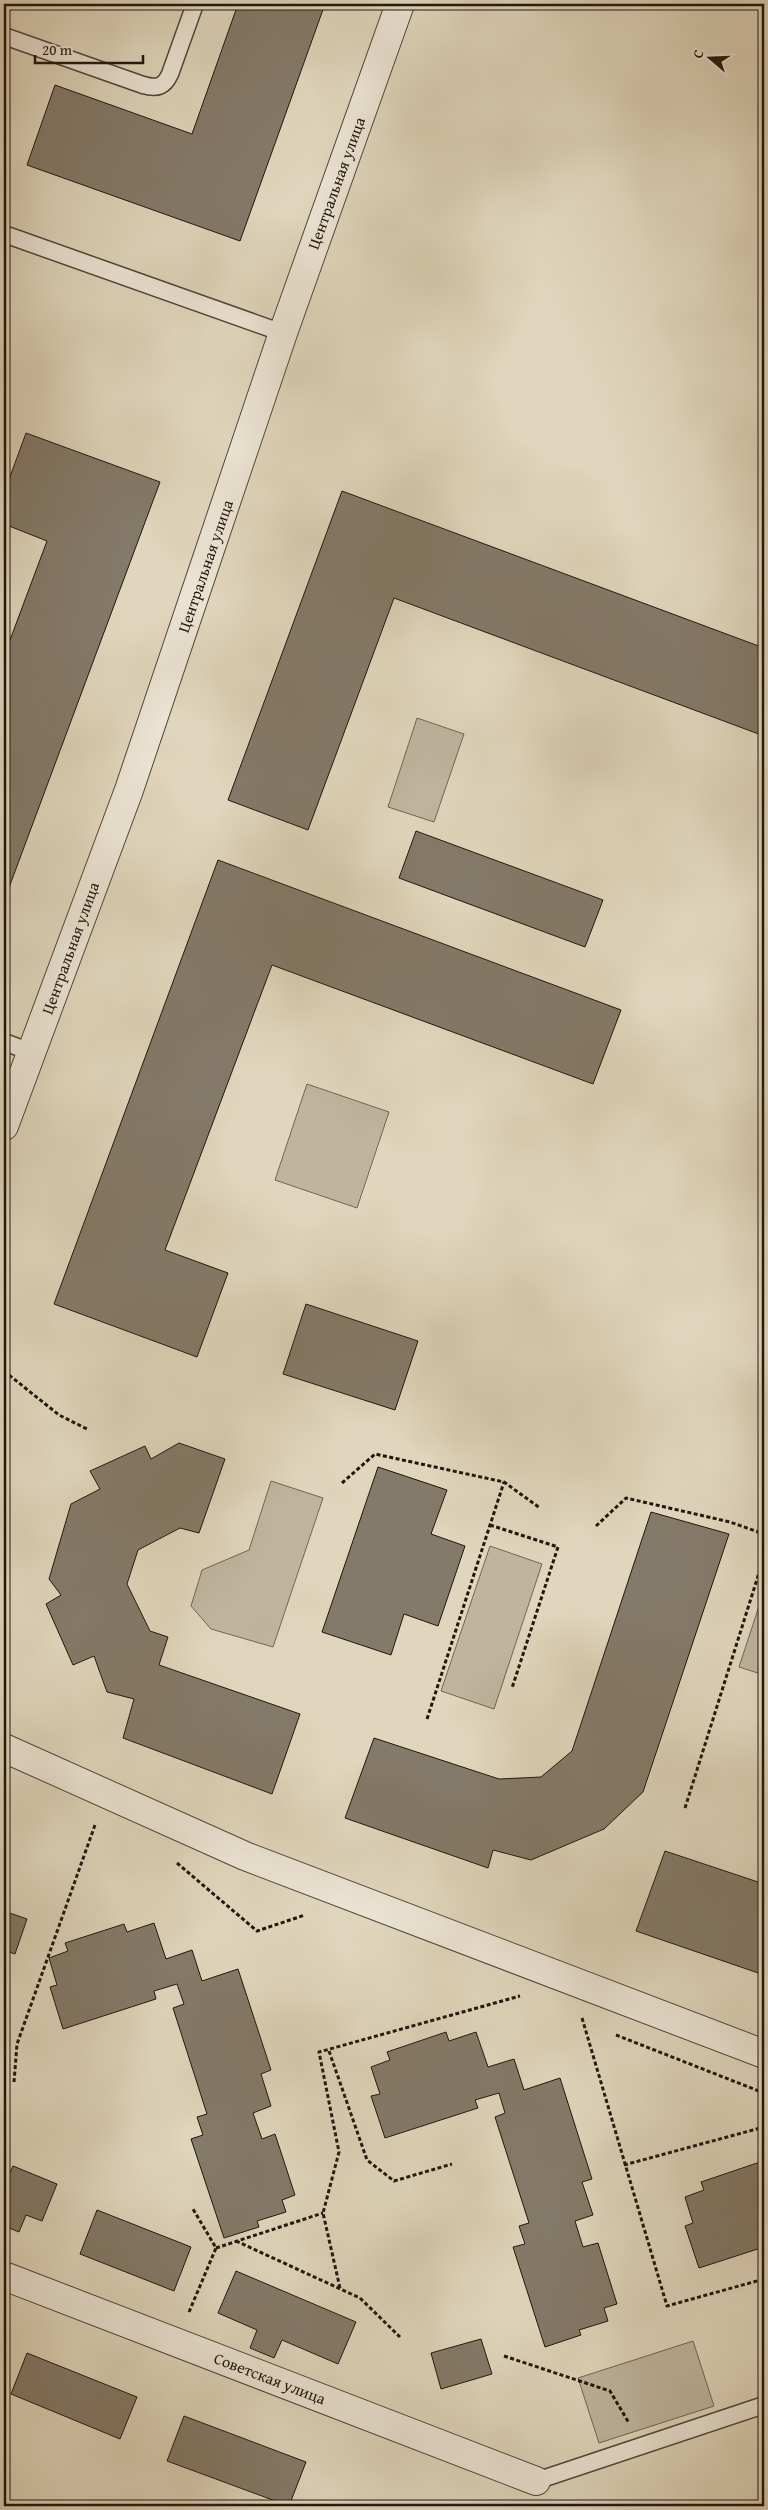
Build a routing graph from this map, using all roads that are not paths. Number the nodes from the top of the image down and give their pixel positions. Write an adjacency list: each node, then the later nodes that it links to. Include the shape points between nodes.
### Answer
1 (195, 4): 3 (lane, via 170,74 157,88)
2 (400, 4): 5 (street, Центральная улица)
3 (4, 36)
4 (4, 234): 5 (lane)
5 (283, 333): 7 (street, Центральная улица, via 129,790)
6 (4, 1042): 7 (lane)
7 (31, 1052): 8 (street, Центральная улица)
8 (4, 1126)
9 (4, 1748): 10 (street, via 245,1856)
10 (764, 2054)
11 (4, 2276): 13 (street, Советская улица)
12 (764, 2405): 13 (lane)
13 (536, 2481)

